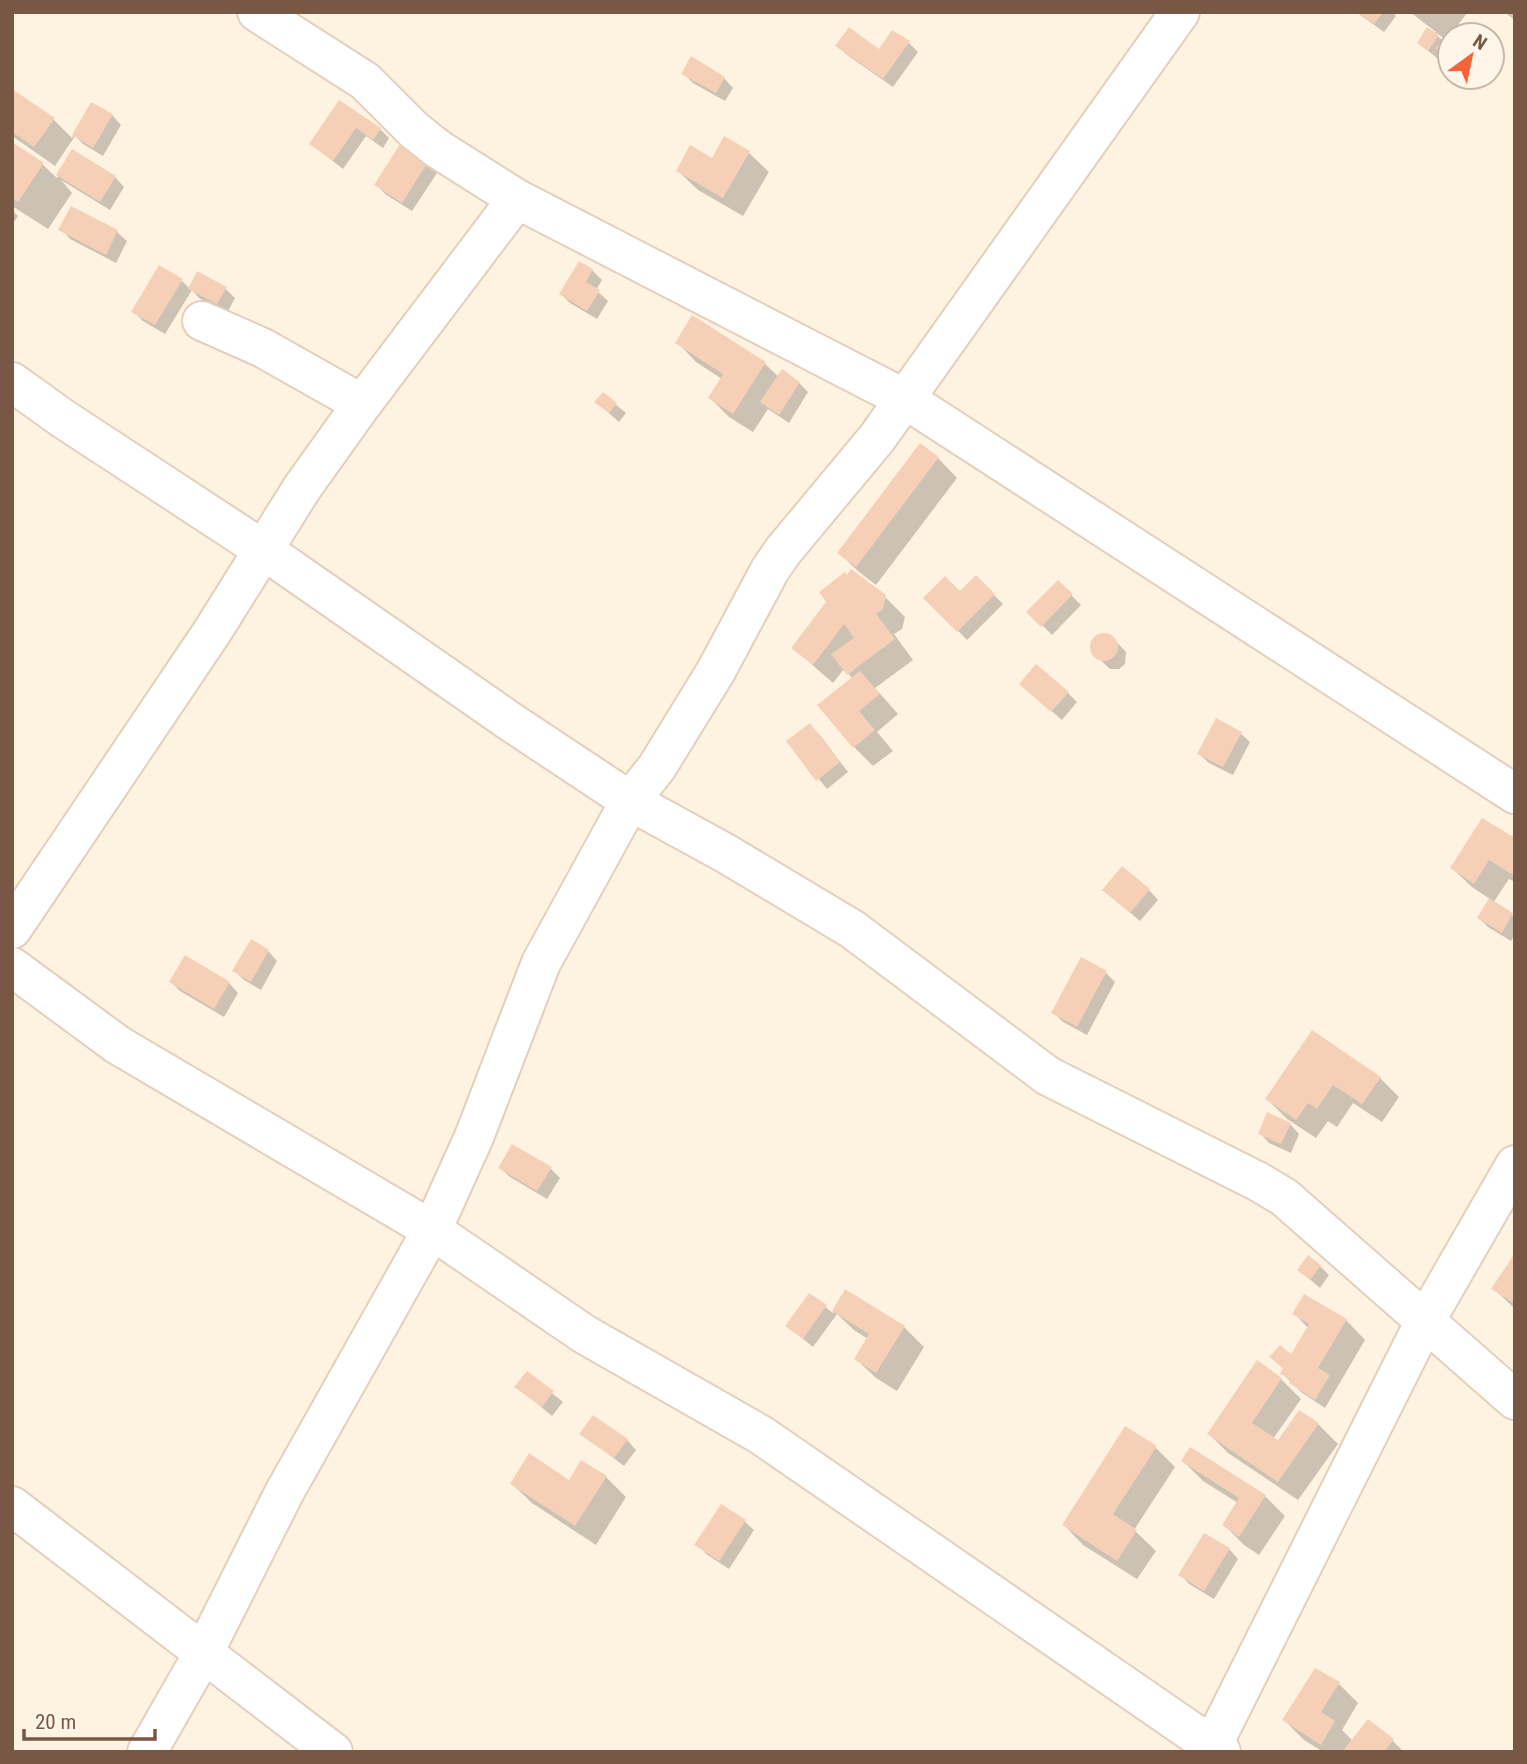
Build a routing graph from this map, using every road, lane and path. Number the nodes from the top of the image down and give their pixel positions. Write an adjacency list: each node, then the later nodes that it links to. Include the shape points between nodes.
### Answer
1 (257, 12): 3 (street, via 365,81 438,149)
2 (1180, 12): 6 (street)
3 (517, 199): 6 (street); 7 (street)
4 (202, 321): 7 (street, via 263,348)
5 (12, 382): 8 (street)
6 (905, 399): 9 (street); 10 (street, via 770,570 716,671 657,767)
7 (362, 404): 8 (street, via 302,488)
8 (265, 551): 10 (street); 11 (street)
9 (1515, 794)
10 (630, 801): 14 (street, via 541,963 474,1137); 15 (street, via 852,929 1048,1076 1284,1197)
11 (12, 929)
12 (12, 967): 14 (street, via 118,1045)
13 (1515, 1166): 15 (street)
14 (432, 1230): 18 (street, via 284,1493); 19 (street, via 556,1317 761,1435)
15 (1424, 1323): 16 (street); 19 (street)
16 (1515, 1400)
17 (12, 1506): 18 (street)
18 (203, 1654): 20 (street); 21 (street)
19 (1214, 1750)
20 (147, 1752)
21 (333, 1752)

